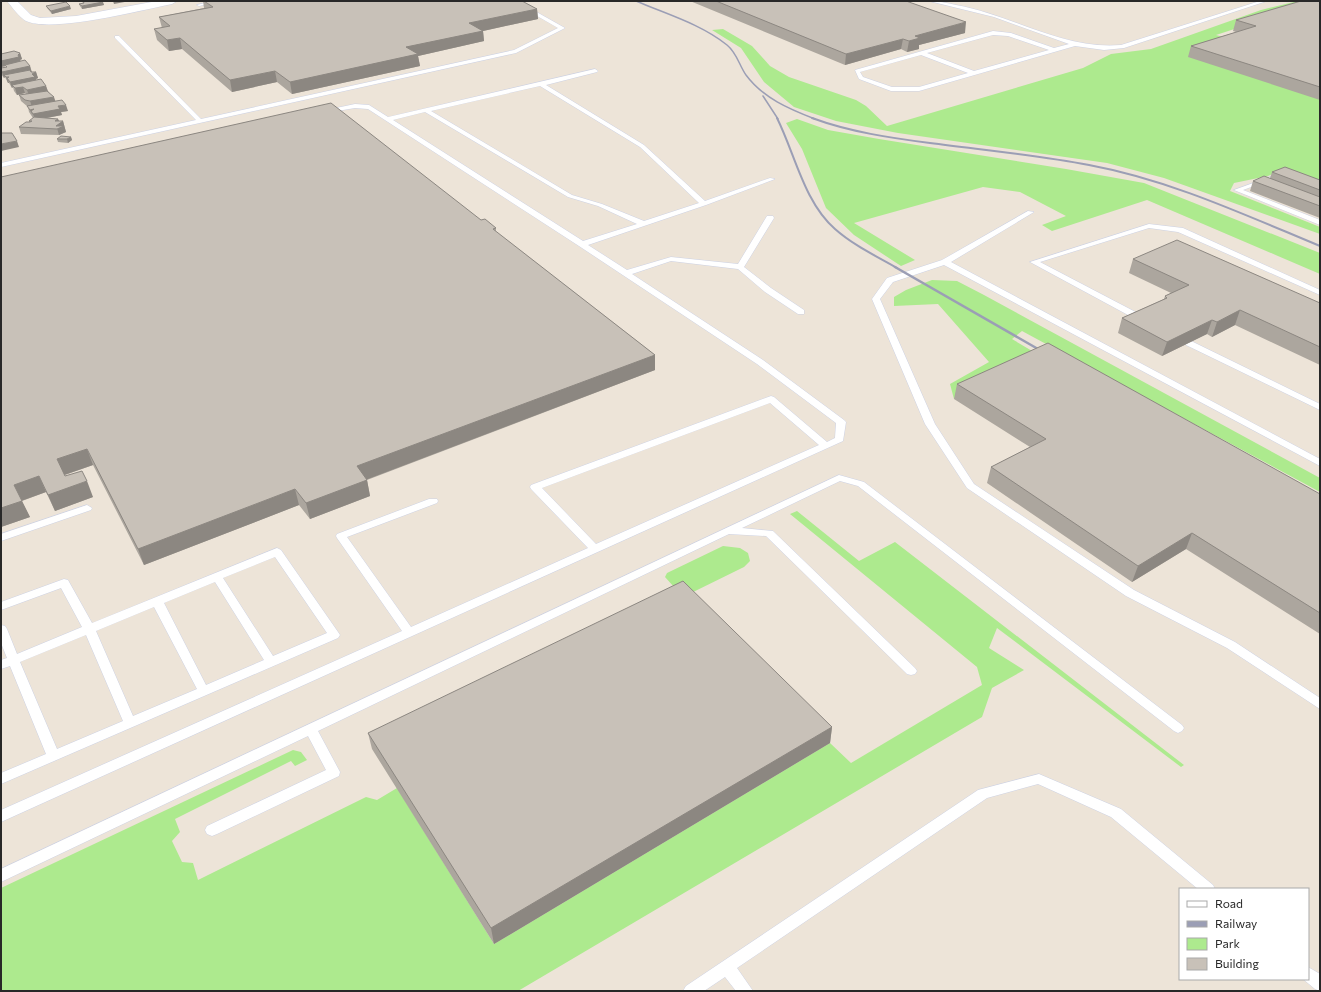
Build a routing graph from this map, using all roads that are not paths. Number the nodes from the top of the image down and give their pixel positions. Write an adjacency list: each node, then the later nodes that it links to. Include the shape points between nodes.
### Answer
1 (12, 1): 2 (street, via 30,19 43,21 65,20)
2 (172, 1)
3 (221, 1): 7 (lane)
4 (513, 1): 18 (lane, via 562,28 516,51)
5 (931, 1): 9 (lane, via 978,11)
6 (1265, 1): 9 (lane, via 1122,46 1104,48)
7 (200, 5)
8 (117, 38): 18 (lane)
9 (1075, 44): 10 (lane)
10 (1054, 50): 11 (lane, via 1009,34 993,33); 13 (lane)
11 (922, 53): 13 (lane); 13 (lane, via 857,71 861,78 891,89 919,89)
12 (595, 71): 14 (lane)
13 (973, 73)
14 (541, 84): 15 (lane); 24 (lane, via 642,146)
15 (425, 110): 17 (lane); 28 (lane, via 570,196 600,205)
16 (322, 112): 17 (lane, via 355,106 368,107)
17 (387, 119): 29 (lane)
18 (200, 121): 19 (lane)
19 (1, 165)
20 (1288, 176): 22 (lane, via 1281,174)
21 (772, 179): 24 (lane)
22 (1259, 182): 23 (lane); 27 (lane, via 1237,190)
23 (1272, 187)
24 (704, 204): 28 (lane)
25 (1030, 212): 30 (lane)
26 (770, 218): 31 (lane)
27 (1320, 223)
28 (644, 224): 29 (lane)
29 (582, 244): 32 (lane)
30 (945, 262): 39 (lane); 56 (lane, via 890,280 876,299 930,424 970,486 1130,593 1231,645)
31 (740, 267): 32 (lane, via 671,258); 34 (lane)
32 (626, 273): 38 (lane, via 760,362 841,422 840,439)
33 (1320, 293): 35 (lane, via 1180,230 1149,226 1034,262)
34 (801, 312)
35 (1144, 321)
36 (1189, 343): 37 (lane)
37 (1320, 407)
38 (826, 445): 44 (lane); 44 (lane, via 771,399 535,487)
39 (1320, 463)
40 (433, 501): 50 (lane, via 341,536)
41 (87, 508): 43 (lane)
42 (728, 530): 54 (lane, via 769,533); 58 (lane, via 839,478 861,484); 59 (lane)
43 (1, 538)
44 (595, 549): 50 (lane)
45 (217, 577): 46 (lane); 52 (lane); 52 (lane, via 277,552 334,634)
46 (157, 601): 49 (lane); 55 (lane)
47 (1, 606): 49 (lane, via 64,583)
48 (1, 629): 51 (lane)
49 (89, 629): 51 (lane); 57 (lane)
50 (410, 632): 62 (lane)
51 (14, 660): 53 (lane); 60 (lane)
52 (270, 662): 55 (lane)
53 (1, 665)
54 (910, 671)
55 (203, 690): 57 (lane)
56 (1320, 704)
57 (130, 723): 60 (lane)
58 (1178, 728)
59 (310, 729): 63 (lane, via 334,772); 64 (lane)
60 (53, 756): 61 (lane)
61 (1, 779)
62 (1, 816)
63 (212, 830)
64 (1, 876)
65 (1207, 888): 66 (lane, via 1116,813 1039,779 982,794)
66 (727, 967): 69 (lane); 70 (lane)
67 (1309, 975): 68 (lane)
68 (1320, 984)
69 (691, 991)
70 (745, 991)

